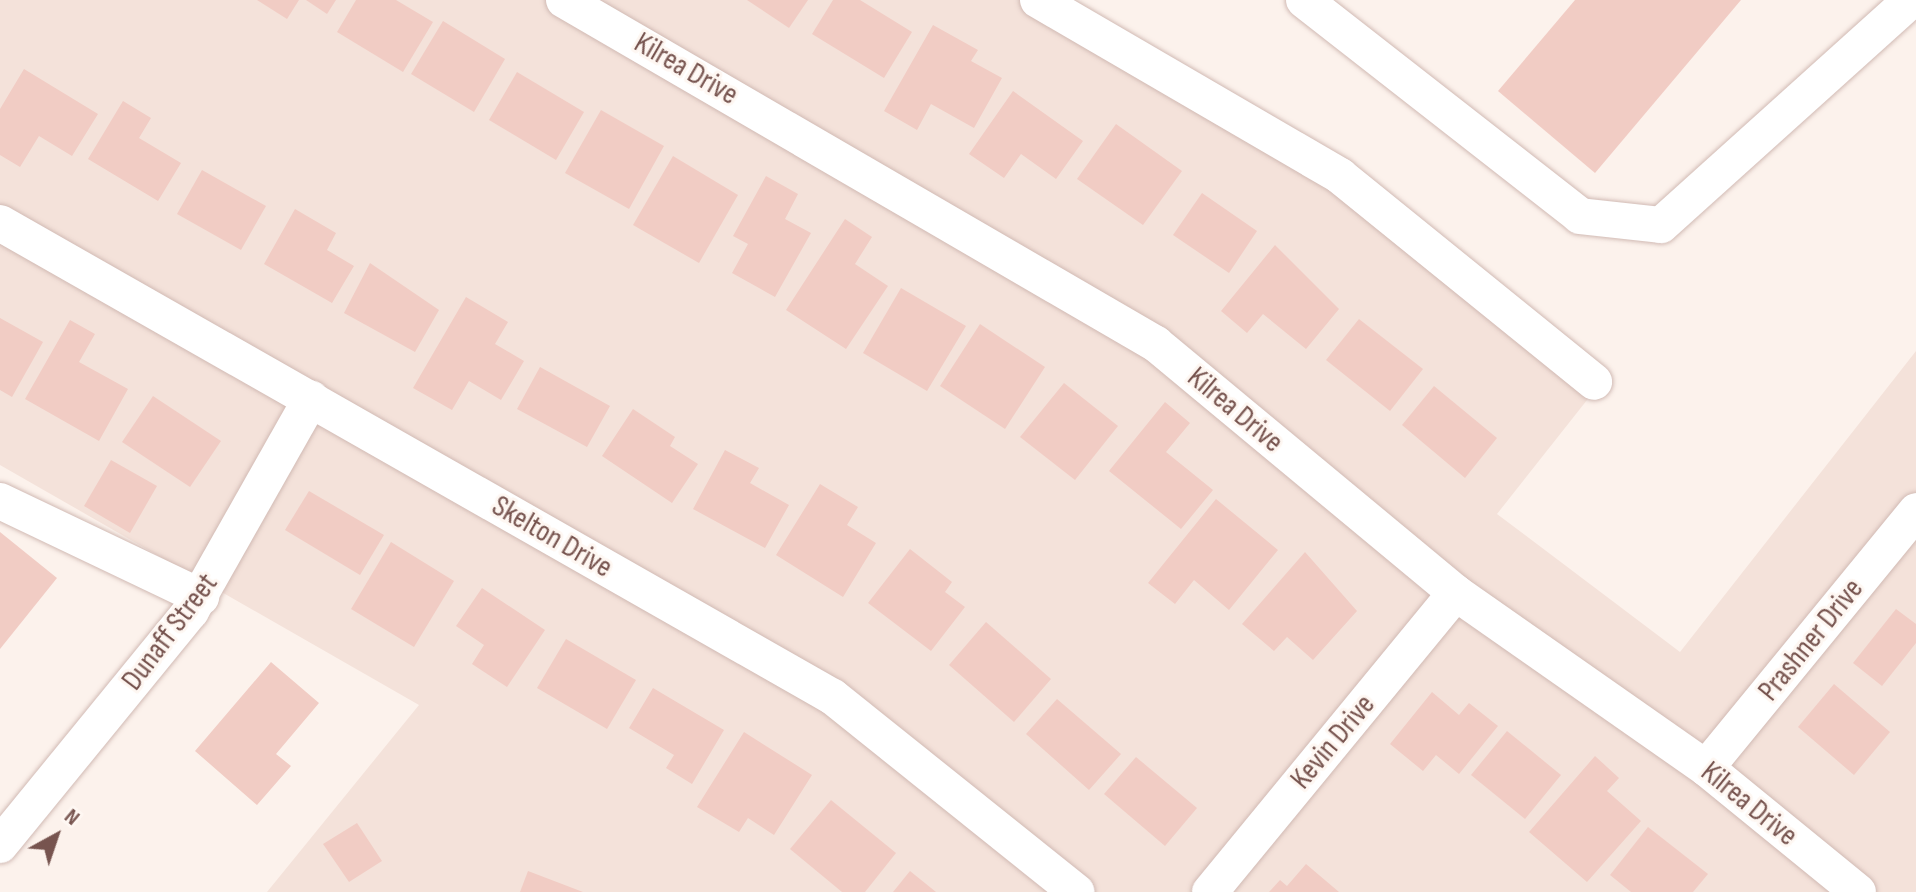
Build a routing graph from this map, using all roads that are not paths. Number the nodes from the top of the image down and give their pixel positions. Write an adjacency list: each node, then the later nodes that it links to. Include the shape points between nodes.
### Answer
1 (564, 0): 10 (street, Kilrea Drive, via 1097,303 1156,344)
2 (1038, 0): 6 (street, via 1340,176)
3 (1304, 0): 4 (street, via 1580,216 1661,225)
4 (1911, 0)
5 (0, 223): 7 (street, Skelton Drive)
6 (1594, 382)
7 (311, 399): 11 (street, Dunaff Street); 14 (street, Skelton Drive, via 833,697)
8 (0, 501): 11 (street)
9 (1916, 511): 12 (street, Prashner Drive)
10 (1456, 593): 12 (street, Kilrea Drive); 15 (street, Kevin Drive)
11 (201, 597): 13 (street, Dunaff Street)
12 (1706, 768): 16 (street, Kilrea Drive)
13 (0, 845)
14 (1076, 892)
15 (1210, 892)
16 (1858, 892)

